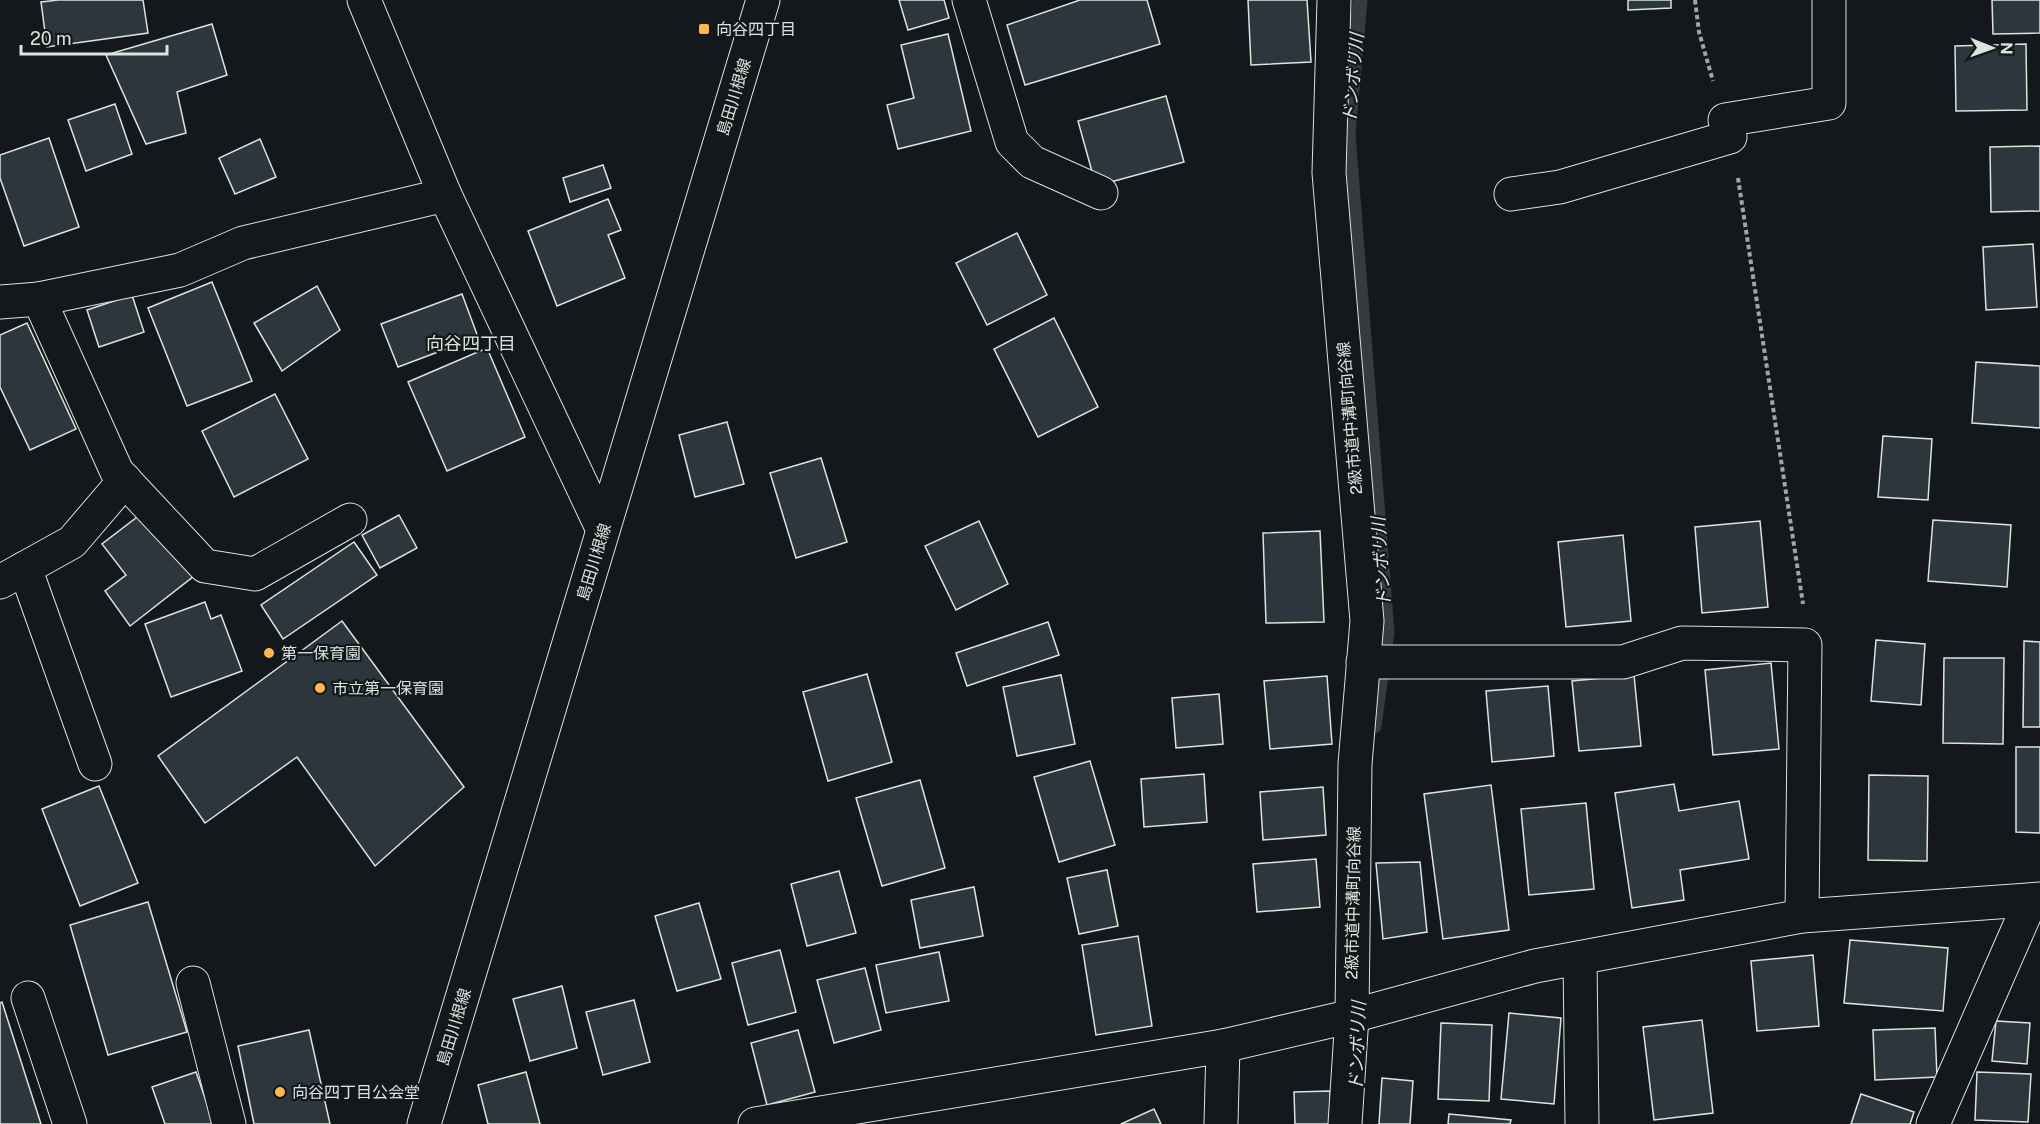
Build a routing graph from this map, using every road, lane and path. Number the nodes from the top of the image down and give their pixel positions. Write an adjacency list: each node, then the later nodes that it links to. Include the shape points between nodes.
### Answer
1 (364, 0): 10 (street)
2 (763, 0): 15 (street, 島田川根線)
3 (969, 0): 8 (street, via 1012,142 1032,162)
4 (1334, 0): 18 (street, 2級市道中溝町向谷線, via 1329,173 1367,621)
5 (1695, 0): 7 (path, via 1699,32)
6 (1829, 0): 7 (street, via 1829,103)
7 (1727, 129): 9 (street, via 1560,187); 17 (path, via 1804,613)
8 (1101, 193)
9 (1511, 194)
10 (445, 195): 11 (street, via 243,243 180,270); 15 (street)
11 (39, 298): 12 (street); 13 (street, via 117,472)
12 (0, 302)
13 (125, 480): 14 (street, via 205,566 255,574); 16 (street, via 72,542)
14 (350, 520)
15 (603, 530): 30 (street, 島田川根線)
16 (13, 575): 19 (street)
17 (1805, 645): 18 (street, via 1682,643 1623,662); 21 (street)
18 (1363, 662): 25 (street, 2級市道中溝町向谷線, via 1355,765)
19 (95, 764)
20 (2035, 900): 21 (street); 35 (street)
21 (1802, 916): 22 (street)
22 (1580, 958): 25 (street, via 1535,966); 34 (street)
23 (193, 983): 29 (street)
24 (28, 998): 28 (street)
25 (1352, 1016): 26 (street); 33 (street, 2級市道中溝町向谷線)
26 (1224, 1046): 27 (street); 32 (street)
27 (806, 1120): 31 (street)
28 (70, 1124)
29 (229, 1124)
30 (424, 1124)
31 (755, 1124)
32 (1221, 1124)
33 (1345, 1124)
34 (1582, 1124)
35 (1933, 1124)

